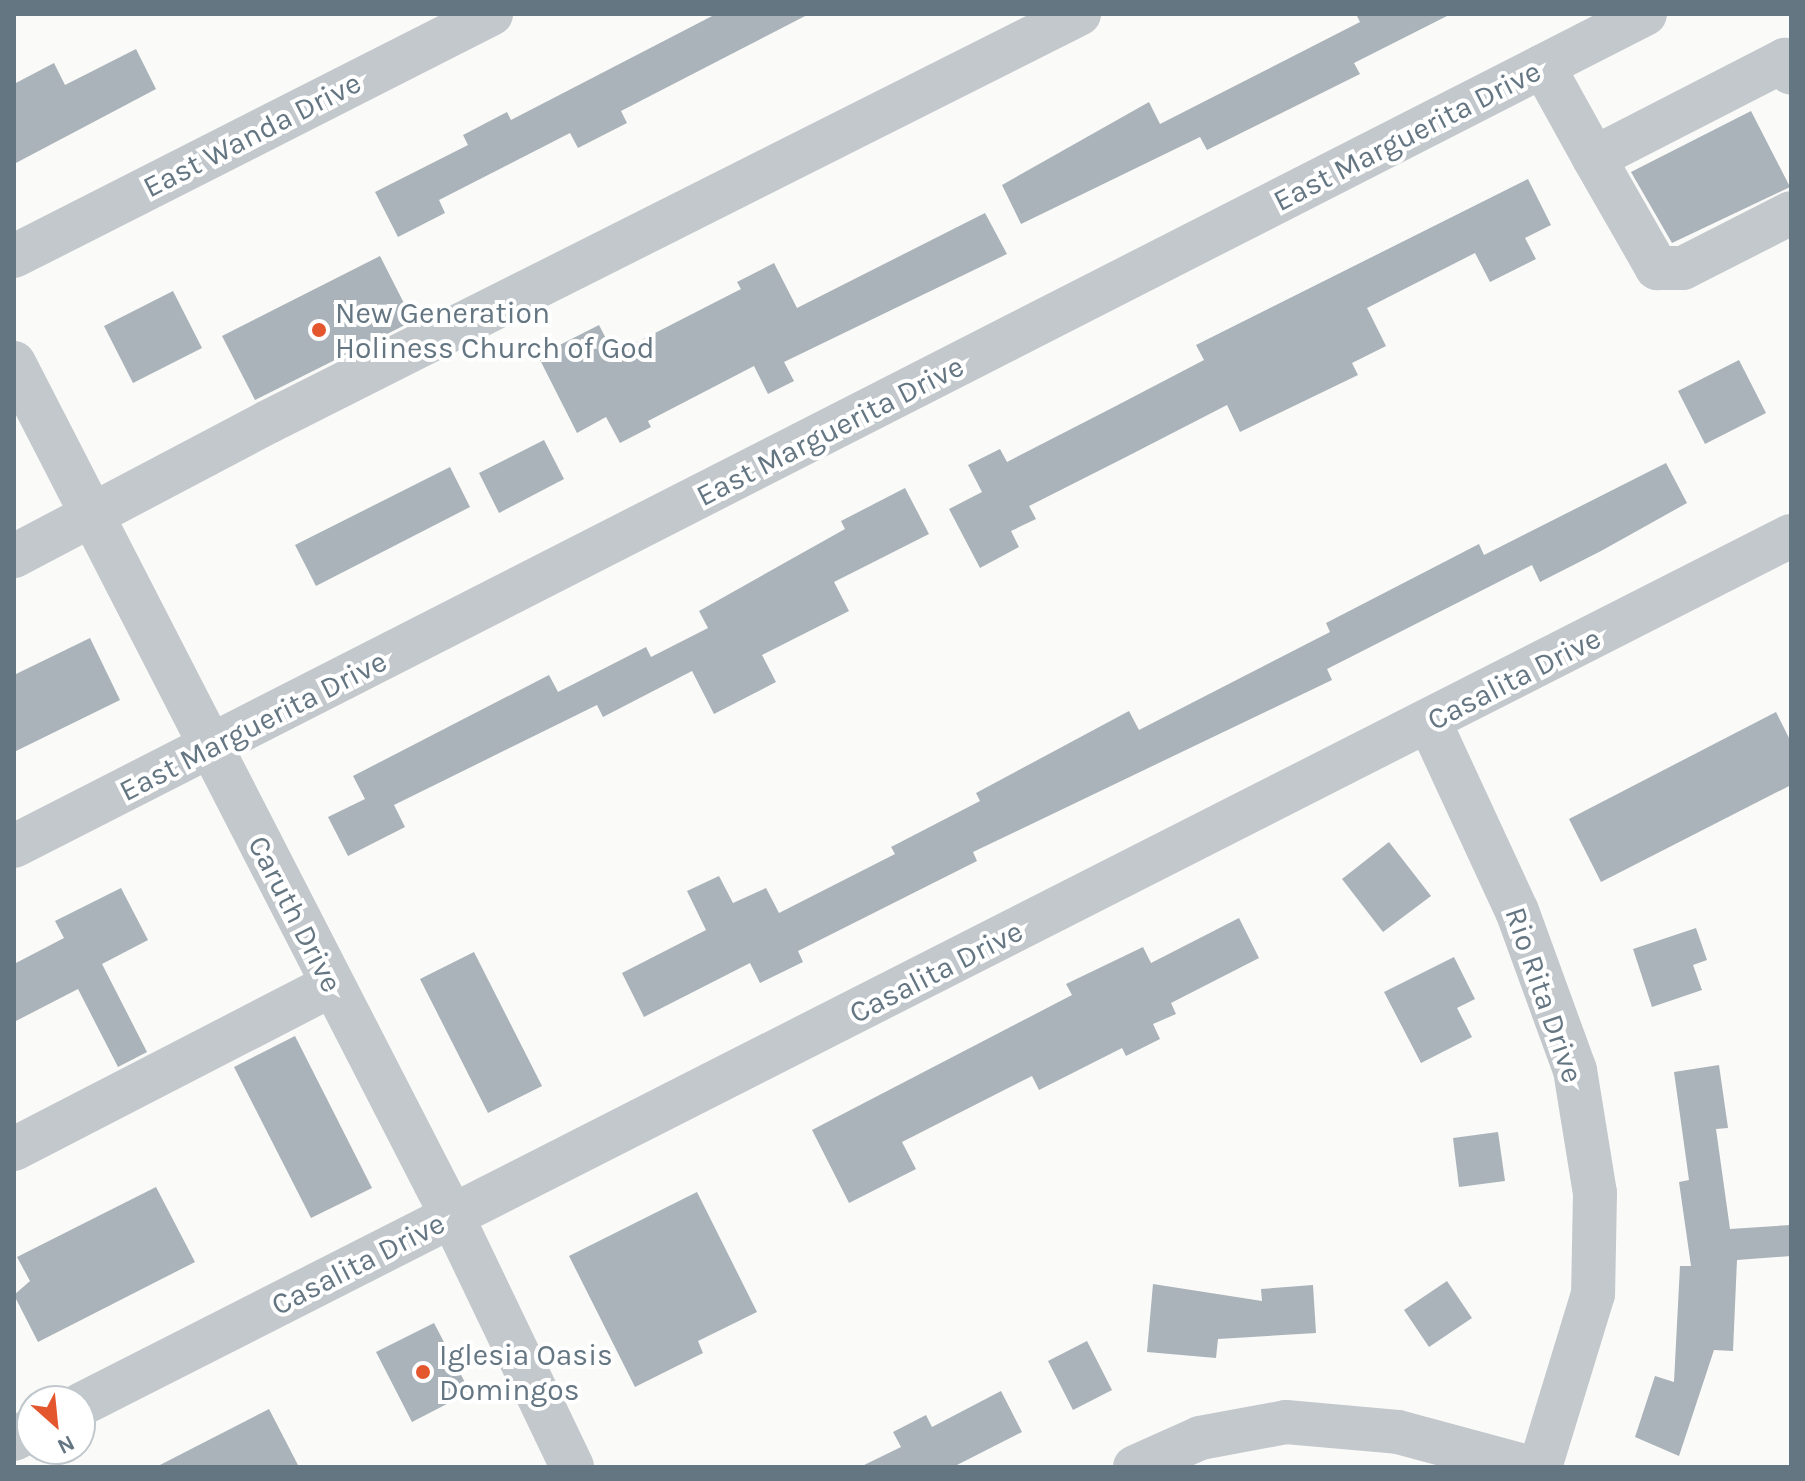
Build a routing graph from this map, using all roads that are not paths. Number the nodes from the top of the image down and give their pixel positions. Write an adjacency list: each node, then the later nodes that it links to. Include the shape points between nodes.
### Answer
1 (491, 14): 8 (street, East Wanda Drive)
2 (1079, 14): 10 (street, via 268,422)
3 (1645, 14): 4 (street, East Marguerita Drive)
4 (1543, 66): 6 (street); 14 (street, East Marguerita Drive)
5 (1791, 73): 6 (street, via 1785,60)
6 (1594, 158): 7 (street, via 1657,268 1683,268)
7 (1791, 213)
8 (14, 256)
9 (14, 363): 10 (street, Caruth Drive)
10 (92, 517): 12 (street); 14 (street, Caruth Drive)
11 (1791, 536): 13 (street, Casalita Drive)
12 (14, 556)
13 (1430, 723): 18 (street, Casalita Drive); 23 (street, Rio Rita Drive, via 1517,911 1575,1070 1595,1193 1593,1294)
14 (210, 748): 15 (street, East Marguerita Drive); 16 (street, Caruth Drive)
15 (14, 846)
16 (332, 985): 17 (street); 18 (street, Caruth Drive)
17 (14, 1149)
18 (452, 1216): 19 (street, Casalita Drive); 20 (street, Caruth Drive)
19 (96, 1397)
20 (572, 1467)
21 (1135, 1467): 22 (street, via 1200,1438 1286,1422 1398,1432)
22 (1528, 1467)
23 (1540, 1467)

